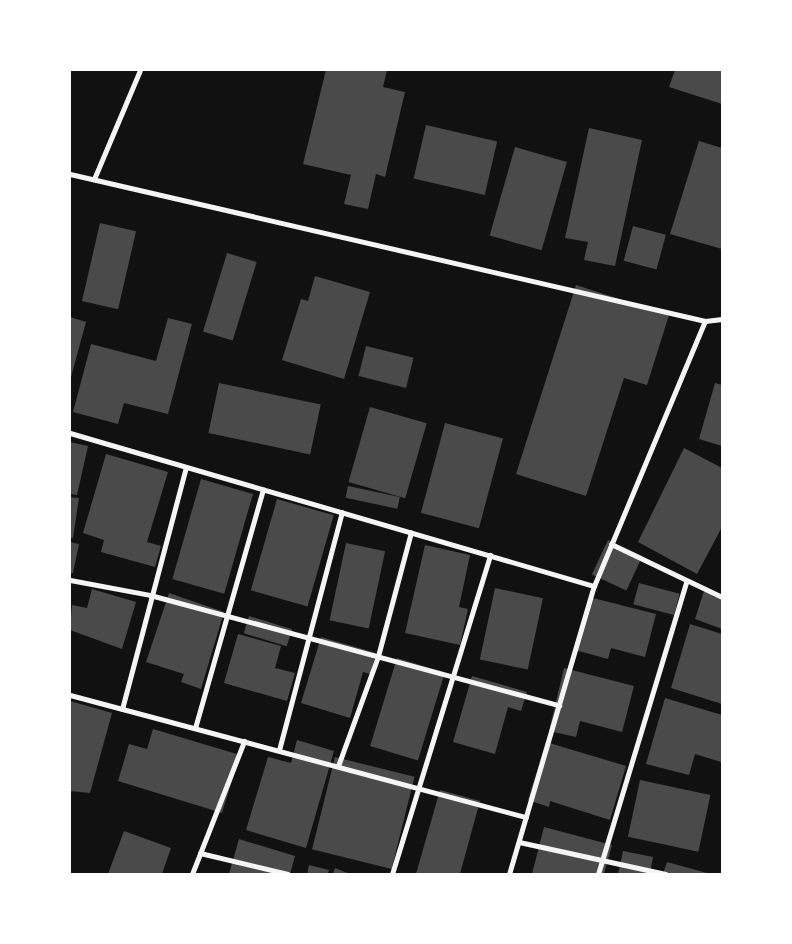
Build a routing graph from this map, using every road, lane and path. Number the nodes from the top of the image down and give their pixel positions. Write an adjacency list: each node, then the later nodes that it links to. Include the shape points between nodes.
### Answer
1 (140, 70): 3 (street)
2 (70, 174): 3 (street)
3 (94, 179): 5 (street)
4 (722, 319): 5 (street)
5 (705, 321): 11 (street)
6 (70, 434): 7 (street)
7 (186, 467): 8 (street); 16 (street)
8 (263, 490): 9 (street); 18 (street)
9 (342, 512): 10 (street); 19 (street)
10 (412, 532): 12 (street); 20 (street)
11 (611, 544): 14 (street); 15 (street)
12 (490, 555): 15 (street); 21 (street)
13 (70, 580): 16 (street)
14 (686, 582): 17 (street); 33 (street)
15 (594, 586): 23 (street)
16 (150, 595): 18 (street); 24 (street)
17 (722, 597)
18 (226, 615): 19 (street); 25 (street)
19 (310, 638): 20 (street); 27 (street)
20 (378, 656): 21 (street); 28 (street)
21 (456, 677): 23 (street); 29 (street)
22 (70, 695): 24 (street)
23 (559, 705): 30 (street)
24 (122, 709): 25 (street)
25 (196, 728): 26 (street)
26 (244, 741): 27 (street); 32 (street)
27 (279, 750): 28 (street)
28 (338, 766): 29 (street)
29 (417, 788): 30 (street); 36 (street)
30 (526, 817): 31 (street)
31 (519, 842): 33 (street); 37 (street)
32 (200, 853): 34 (street); 35 (street)
33 (601, 861): 38 (street); 39 (street)
34 (192, 874)
35 (288, 874)
36 (392, 874)
37 (510, 874)
38 (598, 874)
39 (666, 874)

